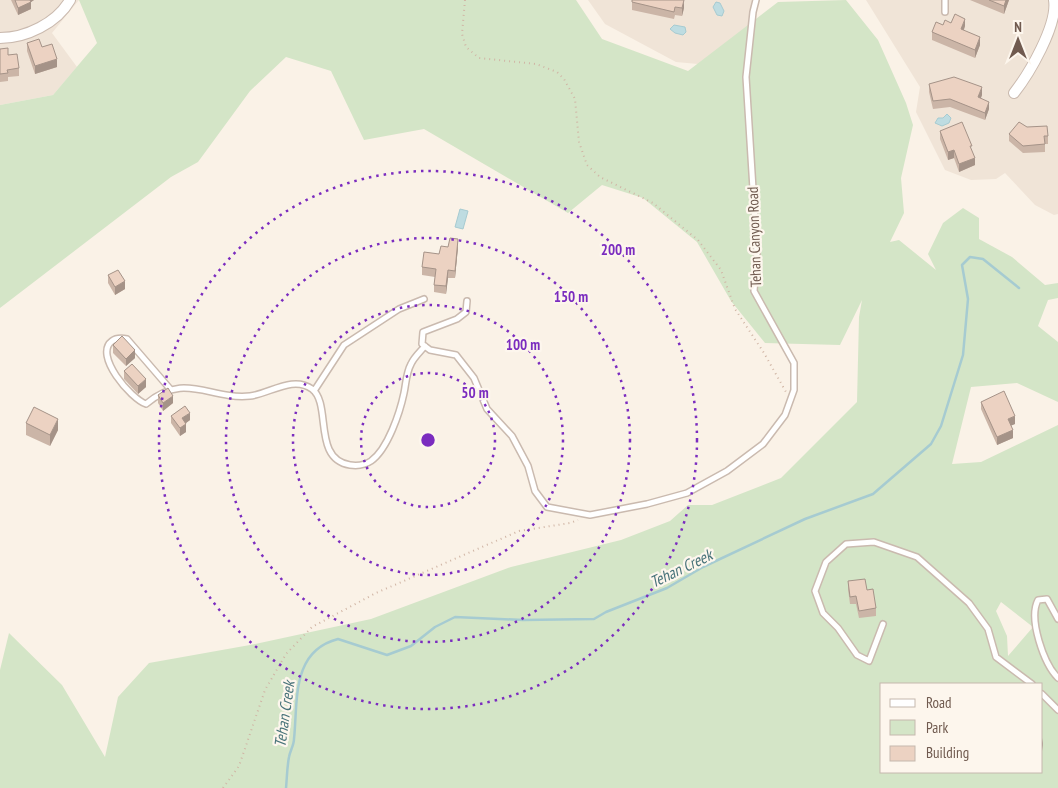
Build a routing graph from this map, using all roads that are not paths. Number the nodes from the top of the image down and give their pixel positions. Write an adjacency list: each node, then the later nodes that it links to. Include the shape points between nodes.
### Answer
1 (70, 0): 6 (street, via 65,9 40,27 15,38)
2 (756, 0): 10 (lane, Tehan Canyon Road, via 746,76 757,253 754,291 794,363 794,390 785,415 762,444 727,471 687,493 590,515 548,507 535,492 528,466 512,436 487,408 474,378 456,355)
3 (944, 0): 5 (lane)
4 (1054, 0): 7 (street, via 1057,5 1049,45)
5 (945, 12)
6 (0, 38)
7 (1014, 92)
8 (424, 299): 12 (lane, via 398,309 344,345)
9 (467, 300): 10 (lane, via 466,312 457,320 423,332 422,344)
10 (425, 346): 12 (lane, via 410,364 392,429 377,456 365,464 340,462 330,450 318,395)
11 (171, 390): 11 (lane, via 159,393 146,404 138,400 107,360 105,352 108,346 118,339 127,339); 12 (lane, via 192,387 240,396 262,394 287,385 303,385)
12 (314, 391)
13 (1058, 619): 15 (lane, via 1047,599 1038,600 1035,612 1037,632 1043,652)
14 (883, 624): 16 (lane, via 869,661 857,655 823,613 815,591 826,562 846,544 874,542 918,557 969,603 988,629 996,657)
15 (1058, 678)
16 (1031, 683)
17 (1043, 695): 18 (lane)
18 (1058, 710)

